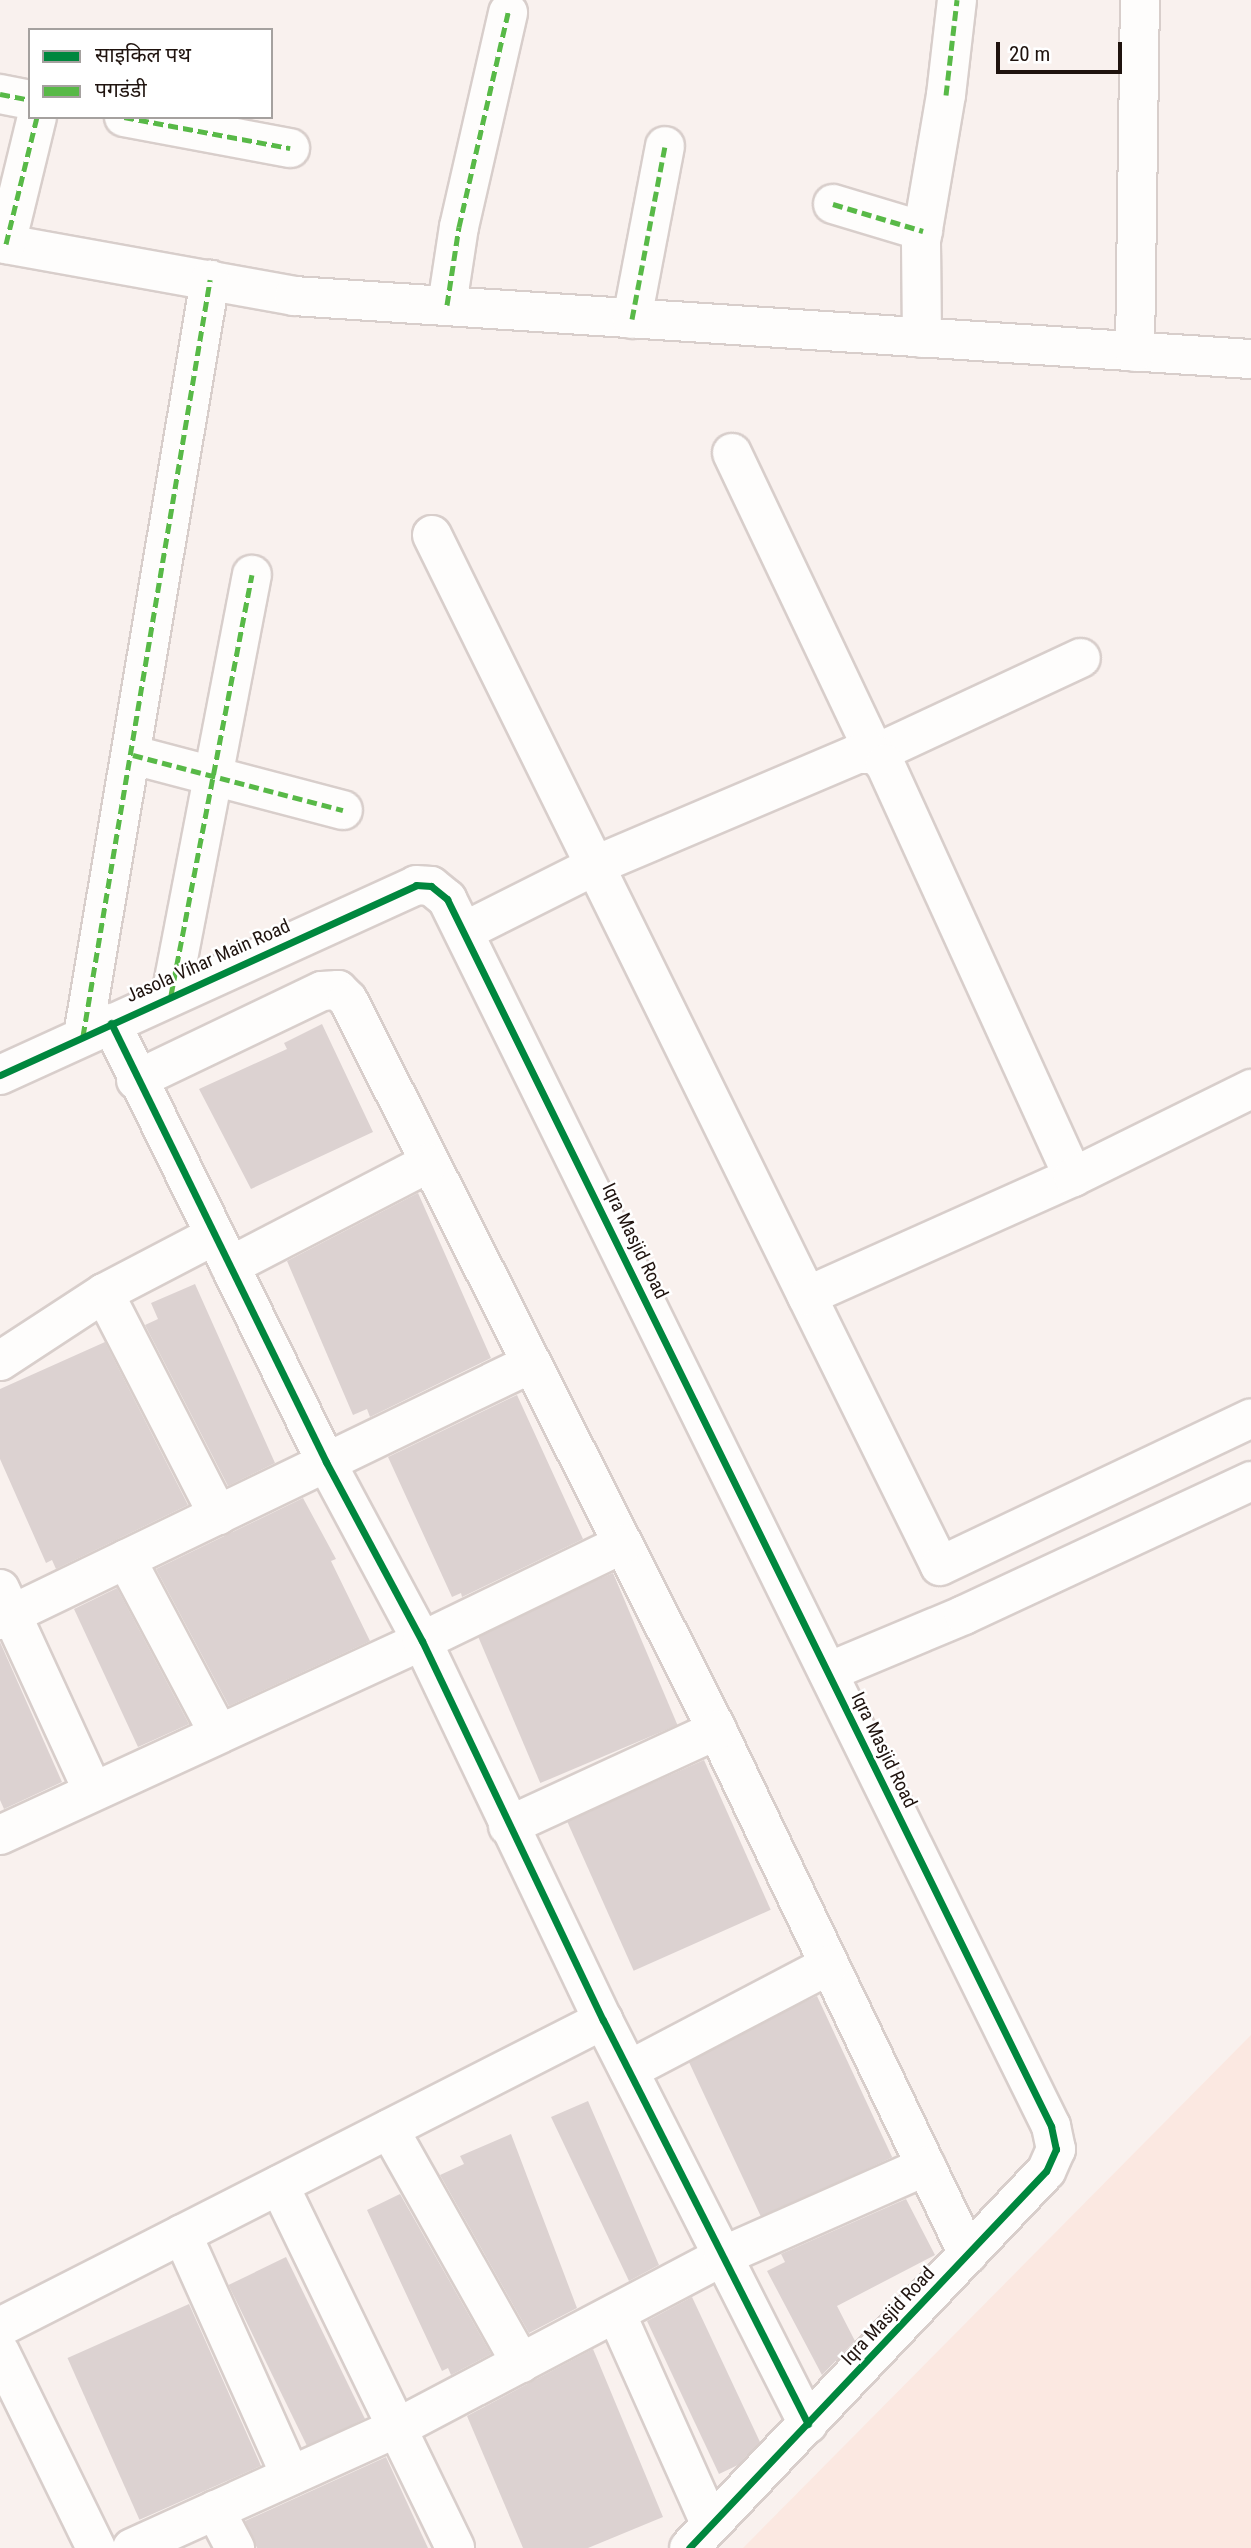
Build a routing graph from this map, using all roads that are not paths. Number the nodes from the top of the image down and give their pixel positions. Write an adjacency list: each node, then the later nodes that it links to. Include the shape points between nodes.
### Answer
1 (957, 0): 11 (street)
2 (1140, 0): 17 (street)
3 (508, 13): 14 (street, via 459,227)
4 (0, 94): 5 (street)
5 (28, 100)
6 (36, 119): 12 (street)
7 (135, 119): 9 (street)
8 (665, 146): 15 (street)
9 (290, 148)
10 (833, 204): 11 (street)
11 (923, 231): 16 (street)
12 (3, 244): 13 (street)
13 (210, 280): 14 (street, via 294,296); 24 (street)
14 (447, 305): 15 (street)
15 (632, 319): 16 (street)
16 (922, 338): 17 (street)
17 (1135, 352): 18 (street)
18 (1251, 359)
19 (732, 453): 23 (street)
20 (432, 535): 27 (street)
21 (252, 575): 25 (street)
22 (1081, 658): 23 (street)
23 (875, 754): 27 (street, via 857,754); 36 (street, via 885,764)
24 (133, 755): 25 (street); 31 (street)
25 (215, 779): 26 (street); 30 (street)
26 (343, 810)
27 (596, 865): 29 (street); 39 (street)
28 (431, 886): 29 (street, Iqra Masjid Road, via 447,899); 30 (street, Jasola Vihar Main Road, via 416,885)
29 (465, 931): 50 (street, Iqra Masjid Road)
30 (171, 995): 31 (street, Jasola Vihar Main Road)
31 (97, 1030): 32 (street, Jasola Vihar Main Road); 33 (street)
32 (0, 1075)
33 (136, 1080): 35 (street, via 322,991 338,990 348,1000); 37 (street)
34 (1251, 1089): 36 (street)
35 (429, 1163): 37 (street); 41 (street)
36 (1073, 1177): 39 (street)
37 (222, 1251): 38 (street); 43 (street)
38 (104, 1293): 40 (street); 45 (street)
39 (807, 1296): 42 (street, via 940,1566)
40 (0, 1361)
41 (530, 1364): 43 (street); 46 (street)
42 (1251, 1419)
43 (326, 1462): 45 (street); 49 (street)
44 (1251, 1481): 50 (street, via 964,1615)
45 (218, 1515): 47 (street)
46 (623, 1544): 49 (street); 51 (street)
47 (126, 1559): 48 (street); 52 (street)
48 (4, 1608): 53 (street)
49 (422, 1641): 52 (street); 54 (street)
50 (828, 1672): 63 (street, Iqra Masjid Road, via 1051,2126 1055,2149 1046,2171)
51 (717, 1730): 54 (street); 56 (street)
52 (218, 1732): 53 (street)
53 (93, 1791): 55 (street)
54 (508, 1826): 57 (street)
55 (0, 1835)
56 (828, 1965): 58 (street); 60 (street)
57 (603, 2020): 58 (street); 59 (street)
58 (628, 2070): 64 (street)
59 (389, 2129): 61 (street); 68 (street)
60 (926, 2166): 63 (street); 64 (street)
61 (279, 2185): 62 (street); 70 (street)
62 (182, 2234): 66 (street); 71 (street)
63 (968, 2254): 69 (street, Iqra Masjid Road)
64 (723, 2256): 65 (street); 69 (street)
65 (616, 2313): 68 (street); 73 (street)
66 (0, 2327)
67 (0, 2352): 74 (street)
68 (521, 2363): 70 (street)
69 (808, 2424): 73 (street, Iqra Masjid Road)
70 (397, 2428): 71 (street); 77 (street)
71 (291, 2476): 72 (street)
72 (215, 2510): 75 (street); 76 (street)
73 (700, 2536)
74 (96, 2548)
75 (132, 2548)
76 (234, 2548)
77 (455, 2548)

